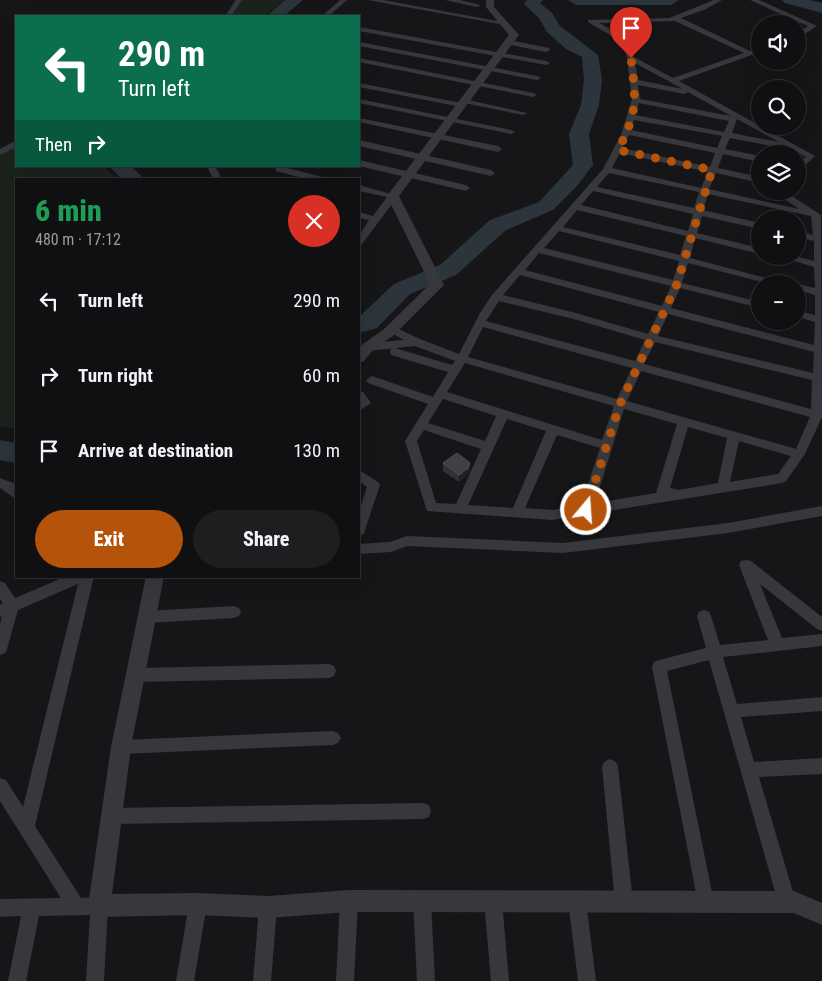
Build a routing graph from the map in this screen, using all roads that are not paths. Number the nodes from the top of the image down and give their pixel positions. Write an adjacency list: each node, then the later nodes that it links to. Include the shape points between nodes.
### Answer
1 (239, 0): 9 (street)
2 (344, 0): 10 (street)
3 (371, 0): 12 (street)
4 (448, 0): 8 (street)
5 (490, 0): 14 (street, via 490,6)
6 (719, 0): 13 (street)
7 (753, 0): 11 (street)
8 (479, 3): 12 (street)
9 (229, 15)
10 (326, 15)
11 (788, 15)
12 (467, 17): 14 (street)
13 (675, 18): 22 (street); 23 (street, via 590,20 625,41)
14 (505, 23): 18 (street, via 514,35)
15 (806, 23): 17 (street, via 813,26)
16 (360, 29): 21 (street)
17 (806, 31)
18 (509, 42): 20 (street); 21 (street)
19 (360, 44): 26 (street)
20 (546, 50)
21 (500, 54): 25 (street); 26 (street)
22 (751, 54): 28 (street)
23 (631, 58): 28 (street); 29 (street)
24 (360, 60): 30 (street)
25 (546, 64)
26 (489, 68): 27 (street); 30 (street)
27 (537, 78)
28 (672, 81): 33 (street)
29 (634, 82): 33 (street); 35 (street)
30 (478, 83): 32 (street); 36 (street)
31 (360, 85): 36 (street)
32 (533, 95)
33 (698, 95): 39 (street)
34 (360, 100): 40 (street)
35 (636, 100): 38 (street); 39 (street)
36 (462, 103): 37 (street); 40 (street)
37 (523, 113)
38 (632, 116): 43 (street); 44 (street)
39 (734, 117): 44 (street); 49 (street)
40 (450, 119): 42 (street); 45 (street)
41 (360, 120): 45 (street)
42 (511, 132)
43 (626, 132): 51 (street); 52 (street)
44 (726, 134): 48 (street); 52 (street)
45 (437, 137): 50 (street); 55 (street)
46 (360, 143): 55 (street)
47 (15, 144): 53 (street)
48 (784, 145)
49 (791, 145)
50 (498, 149)
51 (618, 150): 60 (street); 61 (street)
52 (719, 151): 56 (street); 61 (street)
53 (0, 152)
54 (806, 153): 57 (street, via 811,156)
55 (422, 157): 62 (street); 63 (street)
56 (751, 157)
57 (806, 161)
58 (360, 163): 63 (street)
59 (278, 170): 64 (street)
60 (607, 170): 68 (street); 69 (street)
61 (712, 170): 65 (street); 69 (street)
62 (491, 173)
63 (409, 174): 67 (street); 70 (street)
64 (315, 178)
65 (751, 178)
66 (360, 188): 70 (street)
67 (466, 188)
68 (592, 188): 72 (street); 73 (street)
69 (704, 191): 73 (street); 75 (street)
70 (393, 196): 76 (street); 85 (street)
71 (792, 200): 75 (street)
72 (576, 207): 78 (street); 79 (street)
73 (698, 211): 77 (street); 79 (street)
74 (360, 215): 76 (street)
75 (816, 215): 81 (street)
76 (376, 219): 82 (street)
77 (751, 224)
78 (557, 228): 84 (street); 86 (street)
79 (692, 234): 83 (street); 86 (street)
80 (806, 236): 81 (street)
81 (819, 239): 88 (street)
82 (360, 241)
83 (751, 249)
84 (538, 250): 89 (street); 91 (street)
85 (421, 251): 100 (street, via 437,285)
86 (684, 259): 90 (street); 91 (street)
87 (806, 262): 88 (street)
88 (819, 266): 93 (street)
89 (519, 272): 94 (street); 96 (street)
90 (751, 276)
91 (677, 284): 95 (street); 96 (street)
92 (806, 289): 93 (street)
93 (820, 293): 98 (street)
94 (496, 297): 99 (street); 101 (street)
95 (751, 303)
96 (665, 310): 101 (street); 104 (street)
97 (806, 316): 98 (street)
98 (820, 320): 104 (street)
99 (480, 323): 107 (street); 108 (street)
100 (392, 329): 102 (street); 103 (street)
101 (651, 338): 108 (street); 110 (street)
102 (416, 342): 103 (street); 107 (street)
103 (368, 347): 106 (street)
104 (819, 350): 110 (street)
105 (395, 352): 109 (street)
106 (360, 357)
107 (462, 359): 109 (street); 114 (street)
108 (638, 366): 114 (street); 117 (street)
109 (455, 370): 113 (street)
110 (818, 378): 117 (street)
111 (372, 380): 113 (street)
112 (360, 396): 115 (street, via 366,403)
113 (437, 398): 116 (street); 119 (street)
114 (620, 404): 118 (street); 123 (street)
115 (360, 406)
116 (503, 414): 120 (street); 122 (street)
117 (817, 415): 124 (street)
118 (684, 422): 121 (street); 126 (street, via 662,494)
119 (421, 425): 122 (street); 127 (street, via 411,441 430,508)
120 (552, 430): 123 (street); 130 (street)
121 (734, 436): 124 (street); 126 (street)
122 (487, 446): 127 (street)
123 (606, 446): 128 (street)
124 (799, 454): 126 (street, via 782,478)
125 (360, 476): 131 (street, via 374,485)
126 (723, 487): 128 (street)
127 (460, 510): 130 (street)
128 (586, 510): 130 (street, via 552,515)
129 (822, 511): 132 (street, via 728,528 563,548 407,541 391,547)
130 (517, 513)
131 (360, 527)
132 (360, 548)
133 (77, 578): 137 (street)
134 (87, 578): 158 (street)
135 (155, 578): 140 (street)
136 (0, 587): 137 (street)
137 (6, 608): 144 (street)
138 (234, 612): 140 (street)
139 (704, 616): 145 (street)
140 (147, 617): 147 (street)
141 (822, 625): 143 (street, via 746,564)
142 (822, 640): 143 (street)
143 (777, 644): 145 (street)
144 (0, 649)
145 (715, 652): 149 (street); 164 (street, via 658,667)
146 (330, 671): 147 (street)
147 (135, 675): 151 (street)
148 (822, 704): 149 (street)
149 (732, 711): 154 (street)
150 (333, 738): 151 (street)
151 (121, 747): 157 (street)
152 (610, 766): 163 (street)
153 (822, 766): 154 (street)
154 (749, 770): 165 (street)
155 (0, 786): 158 (street)
156 (423, 810): 157 (street)
157 (110, 816): 168 (street)
158 (26, 828): 167 (street)
159 (349, 901): 160 (street); 170 (street); 177 (street)
160 (422, 901): 161 (street); 178 (street)
161 (493, 901): 162 (street); 179 (street)
162 (576, 902): 163 (street); 180 (street)
163 (624, 902): 164 (street)
164 (705, 902): 165 (street)
165 (787, 902): 172 (street)
166 (198, 904): 168 (street); 170 (street); 175 (street)
167 (76, 906): 168 (street); 169 (street)
168 (99, 906): 174 (street)
169 (32, 907): 171 (street); 173 (street)
170 (268, 907): 176 (street)
171 (0, 908)
172 (822, 914)
173 (17, 981)
174 (94, 981)
175 (185, 981)
176 (262, 981)
177 (345, 981)
178 (426, 981)
179 (500, 981)
180 (588, 981)

